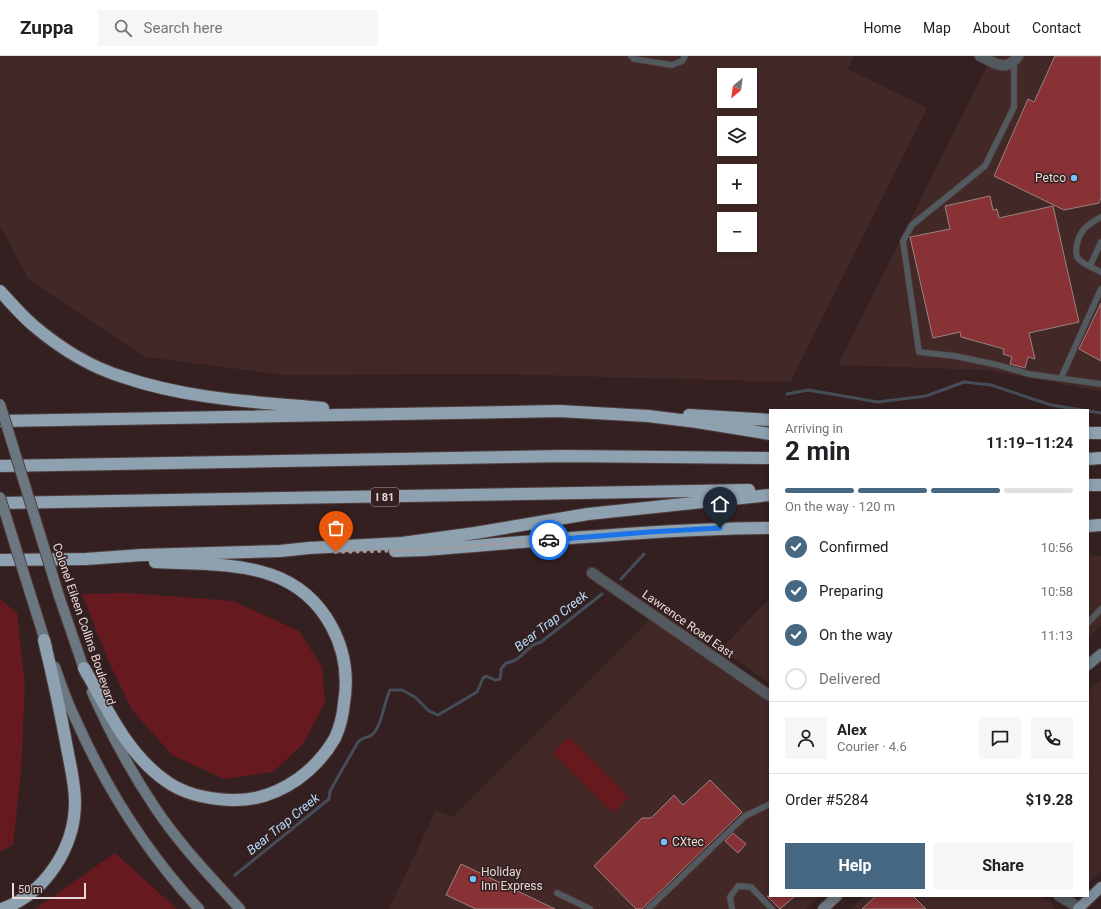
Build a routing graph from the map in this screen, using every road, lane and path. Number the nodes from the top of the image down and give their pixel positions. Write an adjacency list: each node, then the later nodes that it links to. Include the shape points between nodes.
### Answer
1 (631, 56): 2 (lane, via 634,59 672,65 682,61)
2 (685, 56)
3 (980, 56): 4 (street, via 1007,66)
4 (1016, 59): 11 (lane, via 1014,107 985,166 912,225 903,241 919,352 955,356 1029,374)
5 (1101, 217): 7 (lane, via 1086,225 1078,240 1077,257)
6 (1101, 242): 7 (lane)
7 (1090, 266): 8 (lane)
8 (1101, 272)
9 (1101, 289): 11 (lane)
10 (0, 291): 14 (highway, via 33,325 55,342 81,359 123,378 176,392)
11 (1061, 378): 12 (lane)
12 (1101, 384)
13 (0, 404): 43 (main road, Colonel Eileen Collins Boulevard, bridge)
14 (384, 414): 15 (highway, via 559,411); 17 (highway)
15 (648, 416): 16 (highway, via 700,415); 20 (highway)
16 (769, 420)
17 (0, 421)
18 (1089, 433): 19 (highway)
19 (1101, 433)
20 (769, 434)
21 (769, 458): 24 (highway, via 564,456)
22 (1101, 458): 23 (highway)
23 (1089, 459)
24 (0, 466)
25 (1089, 485): 26 (highway)
26 (1101, 485)
27 (769, 490): 30 (highway, I 81)
28 (769, 495): 34 (highway, via 588,514 402,543)
29 (0, 497): 40 (main road, bridge)
30 (0, 503)
31 (1101, 525): 32 (highway)
32 (1089, 526)
33 (769, 528): 34 (highway, via 649,532 424,550)
34 (280, 551): 35 (highway)
35 (86, 559): 36 (highway); 43 (highway, via 220,565 273,575 296,587 316,603 330,622 342,649 346,667 346,693 342,719 335,736 328,750 309,771 287,787 267,795 240,800 214,800 195,796 166,782 145,764 126,740)
36 (0, 560)
37 (592, 573): 44 (street, Lawrence Road East)
38 (1101, 609): 39 (lane)
39 (1089, 622)
40 (44, 640): 50 (highway, via 74,789 75,803 70,836 52,872 27,895); 51 (main road, via 74,717 116,799 150,849)
41 (1101, 654): 42 (main road)
42 (1089, 664)
43 (84, 668): 52 (main road, Colonel Eileen Collins Boulevard, via 105,722 156,810 185,848)
44 (769, 695)
45 (769, 804): 54 (lane, via 744,816)
46 (1101, 887): 58 (main road)
47 (557, 893): 53 (lane)
48 (836, 897): 57 (main road)
49 (1061, 897): 58 (street)
50 (2, 909)
51 (200, 909)
52 (240, 909)
53 (590, 909)
54 (648, 909)
55 (732, 909): 56 (lane, via 730,897 738,886 751,888)
56 (772, 909)
57 (823, 909)
58 (1080, 909)

